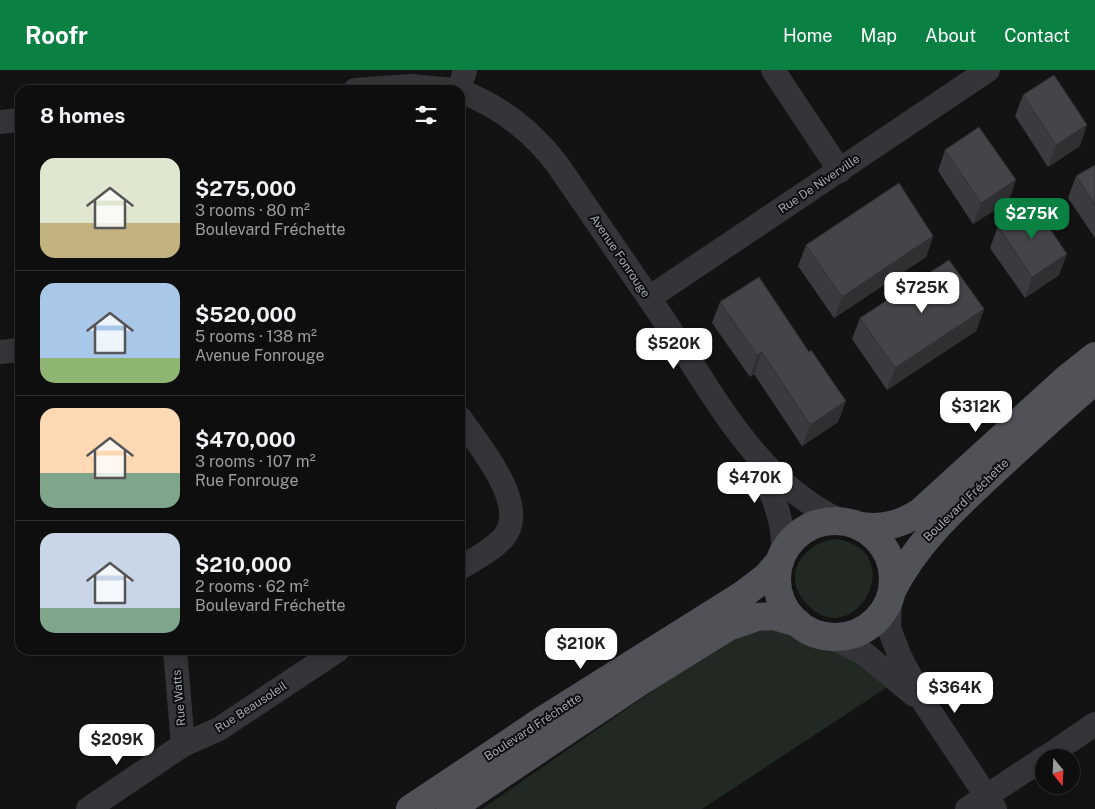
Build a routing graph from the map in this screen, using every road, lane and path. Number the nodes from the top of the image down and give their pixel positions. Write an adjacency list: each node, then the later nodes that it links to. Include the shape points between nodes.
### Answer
1 (465, 70): 4 (street)
2 (773, 70): 8 (street)
3 (988, 70): 8 (street, Rue De Niverville)
4 (461, 85)
5 (465, 94): 9 (street, Avenue Fonrouge, via 507,115 537,139)
6 (15, 120): 7 (street)
7 (0, 122)
8 (840, 170): 9 (street, Rue De Niverville)
9 (649, 298): 15 (street, Avenue Fonrouge)
10 (15, 350): 11 (street)
11 (0, 352)
12 (1095, 356): 16 (main road, Boulevard Fréchette, via 1066,378 920,512 883,527)
13 (1095, 381): 19 (main road, Boulevard Fréchette, via 933,531 909,558)
14 (465, 426): 18 (street, via 504,486 512,508 511,523 504,536)
15 (752, 451): 16 (street, via 811,506); 17 (street, via 782,522)
16 (849, 523): 17 (main road, via 828,520 809,526 794,538); 19 (main road, via 870,532 885,549 892,568)
17 (781, 558): 20 (main road, via 777,572 778,592); 31 (main road, Boulevard Fréchette, via 766,577 745,593 546,718)
18 (465, 564)
19 (891, 594): 21 (main road, via 884,610 870,626 851,635); 24 (street, via 888,619 891,636)
20 (798, 623): 21 (main road, via 811,632); 32 (main road, Boulevard Fréchette, via 774,616 757,617 721,630)
21 (828, 636): 24 (street, via 865,654)
22 (175, 655): 26 (street, Rue Watts)
23 (330, 655): 26 (street, Rue Beausoleil, via 219,729)
24 (925, 704): 29 (street)
25 (1095, 724): 27 (street)
26 (182, 745): 30 (street, Rue Beausoleil)
27 (1058, 749)
28 (1035, 765): 29 (street)
29 (990, 802): 33 (street)
30 (88, 809)
31 (410, 809)
32 (450, 809)
33 (967, 809)

